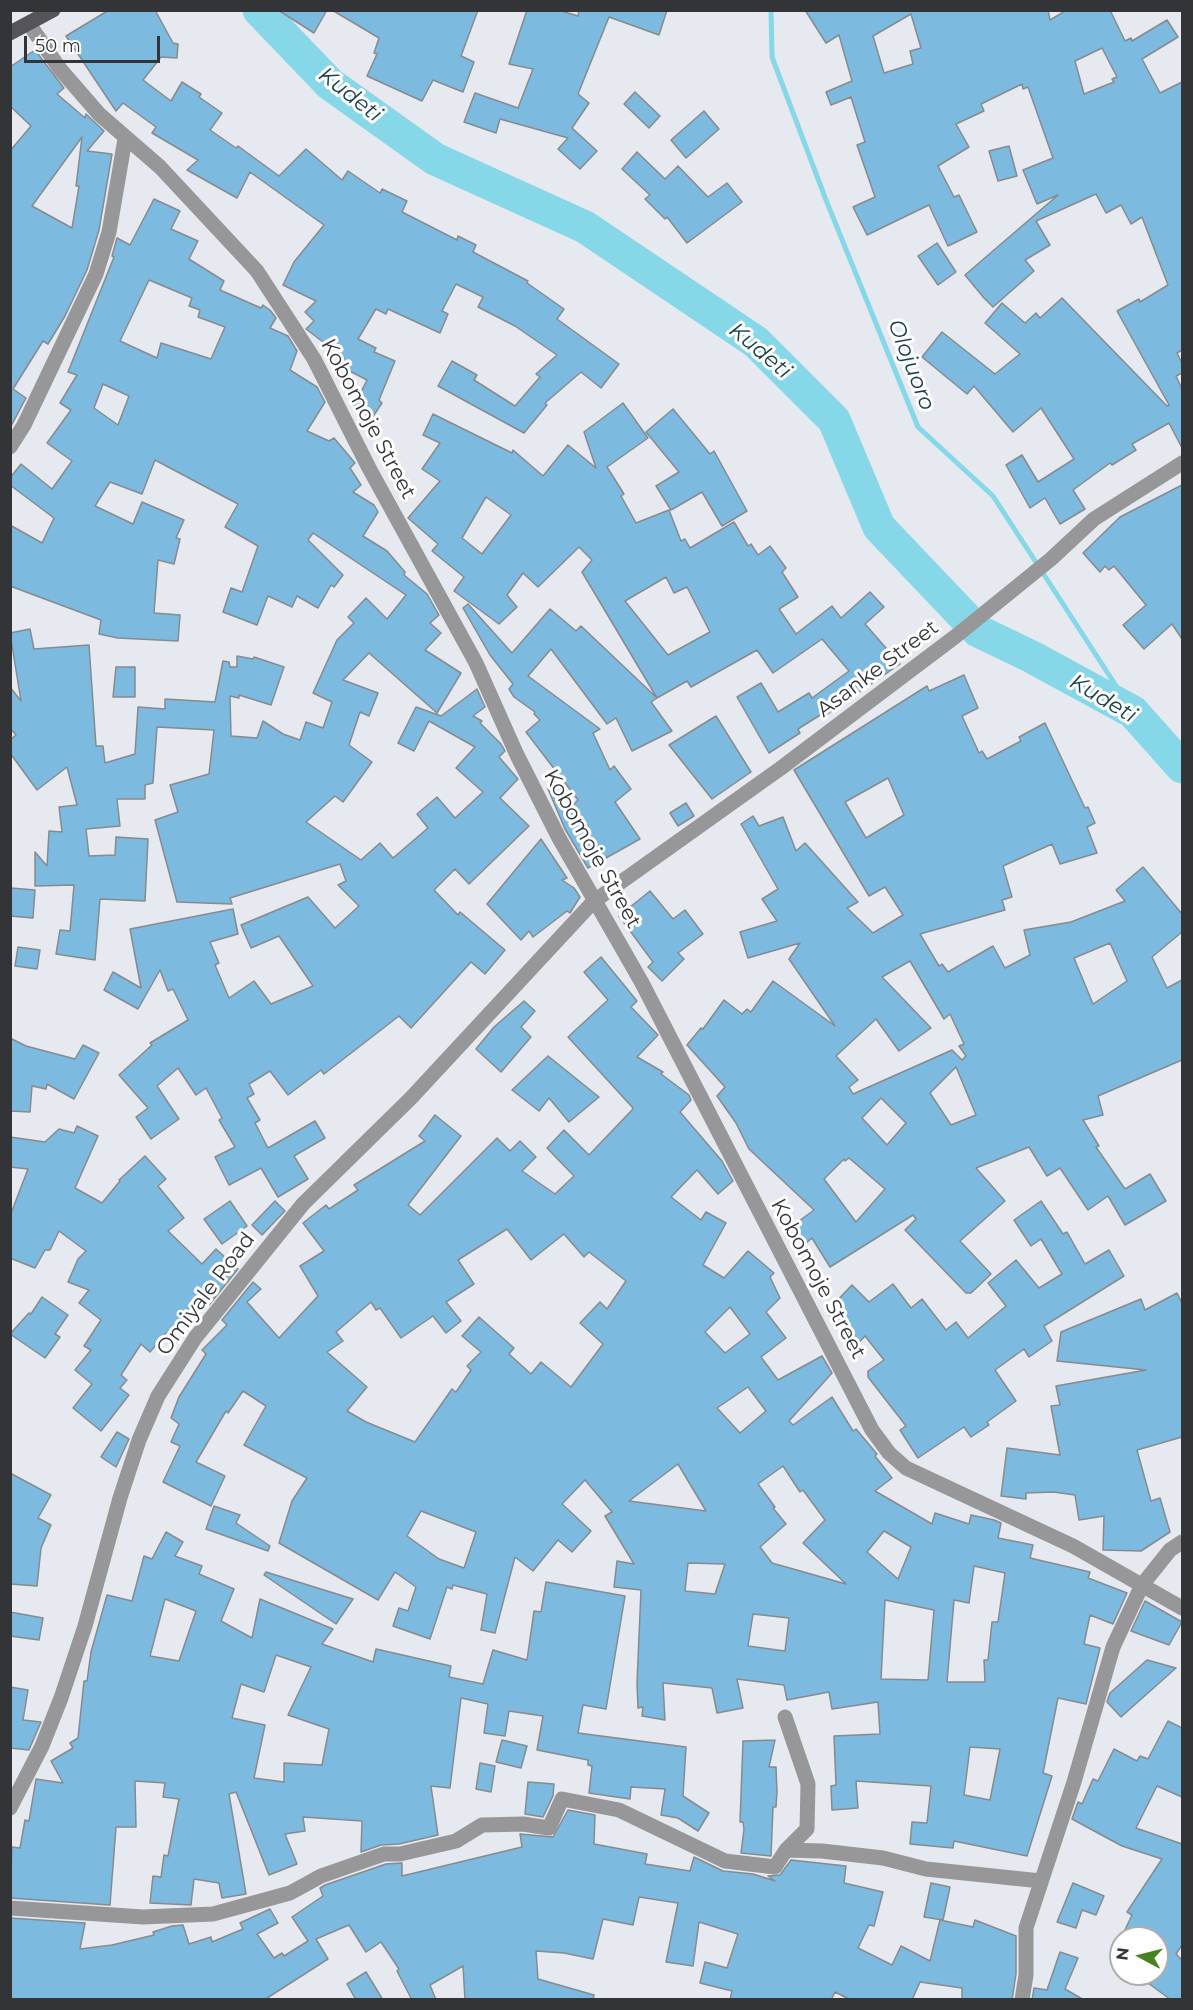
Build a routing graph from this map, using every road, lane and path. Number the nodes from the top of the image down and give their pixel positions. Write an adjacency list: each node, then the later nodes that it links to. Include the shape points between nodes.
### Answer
1 (52, 10): 2 (main road)
2 (29, 24): 3 (main road); 4 (street, Kobomoje Street, via 60,69)
3 (10, 33)
4 (125, 139): 5 (street, via 109,232 96,274); 7 (street, Kobomoje Street, via 160,167 242,255 308,349 476,663 517,755)
5 (10, 447)
6 (1182, 463): 7 (street, Asanke Street, via 1094,519 956,636 781,768)
7 (593, 902): 9 (street, Kobomoje Street, via 642,982 872,1430 888,1453 906,1468 1073,1546); 12 (street, Omiyale Road, via 411,1098 303,1204 195,1338 158,1396 139,1440 64,1688 42,1746)
8 (1182, 1542): 9 (street, via 1170,1550)
9 (1142, 1585): 10 (street, Kobomoje Street); 14 (street, via 1113,1647)
10 (1182, 1608)
11 (785, 1717): 13 (street, via 808,1784 807,1829)
12 (10, 1808)
13 (786, 1850): 14 (street, via 883,1858 926,1869); 15 (street, via 775,1867 725,1861 619,1810 562,1799 549,1828 482,1825 456,1841 384,1854 321,1876 290,1893 213,1914 144,1917)
14 (1041, 1881): 16 (street, via 1026,1928)
15 (10, 1908)
16 (1022, 2000)

